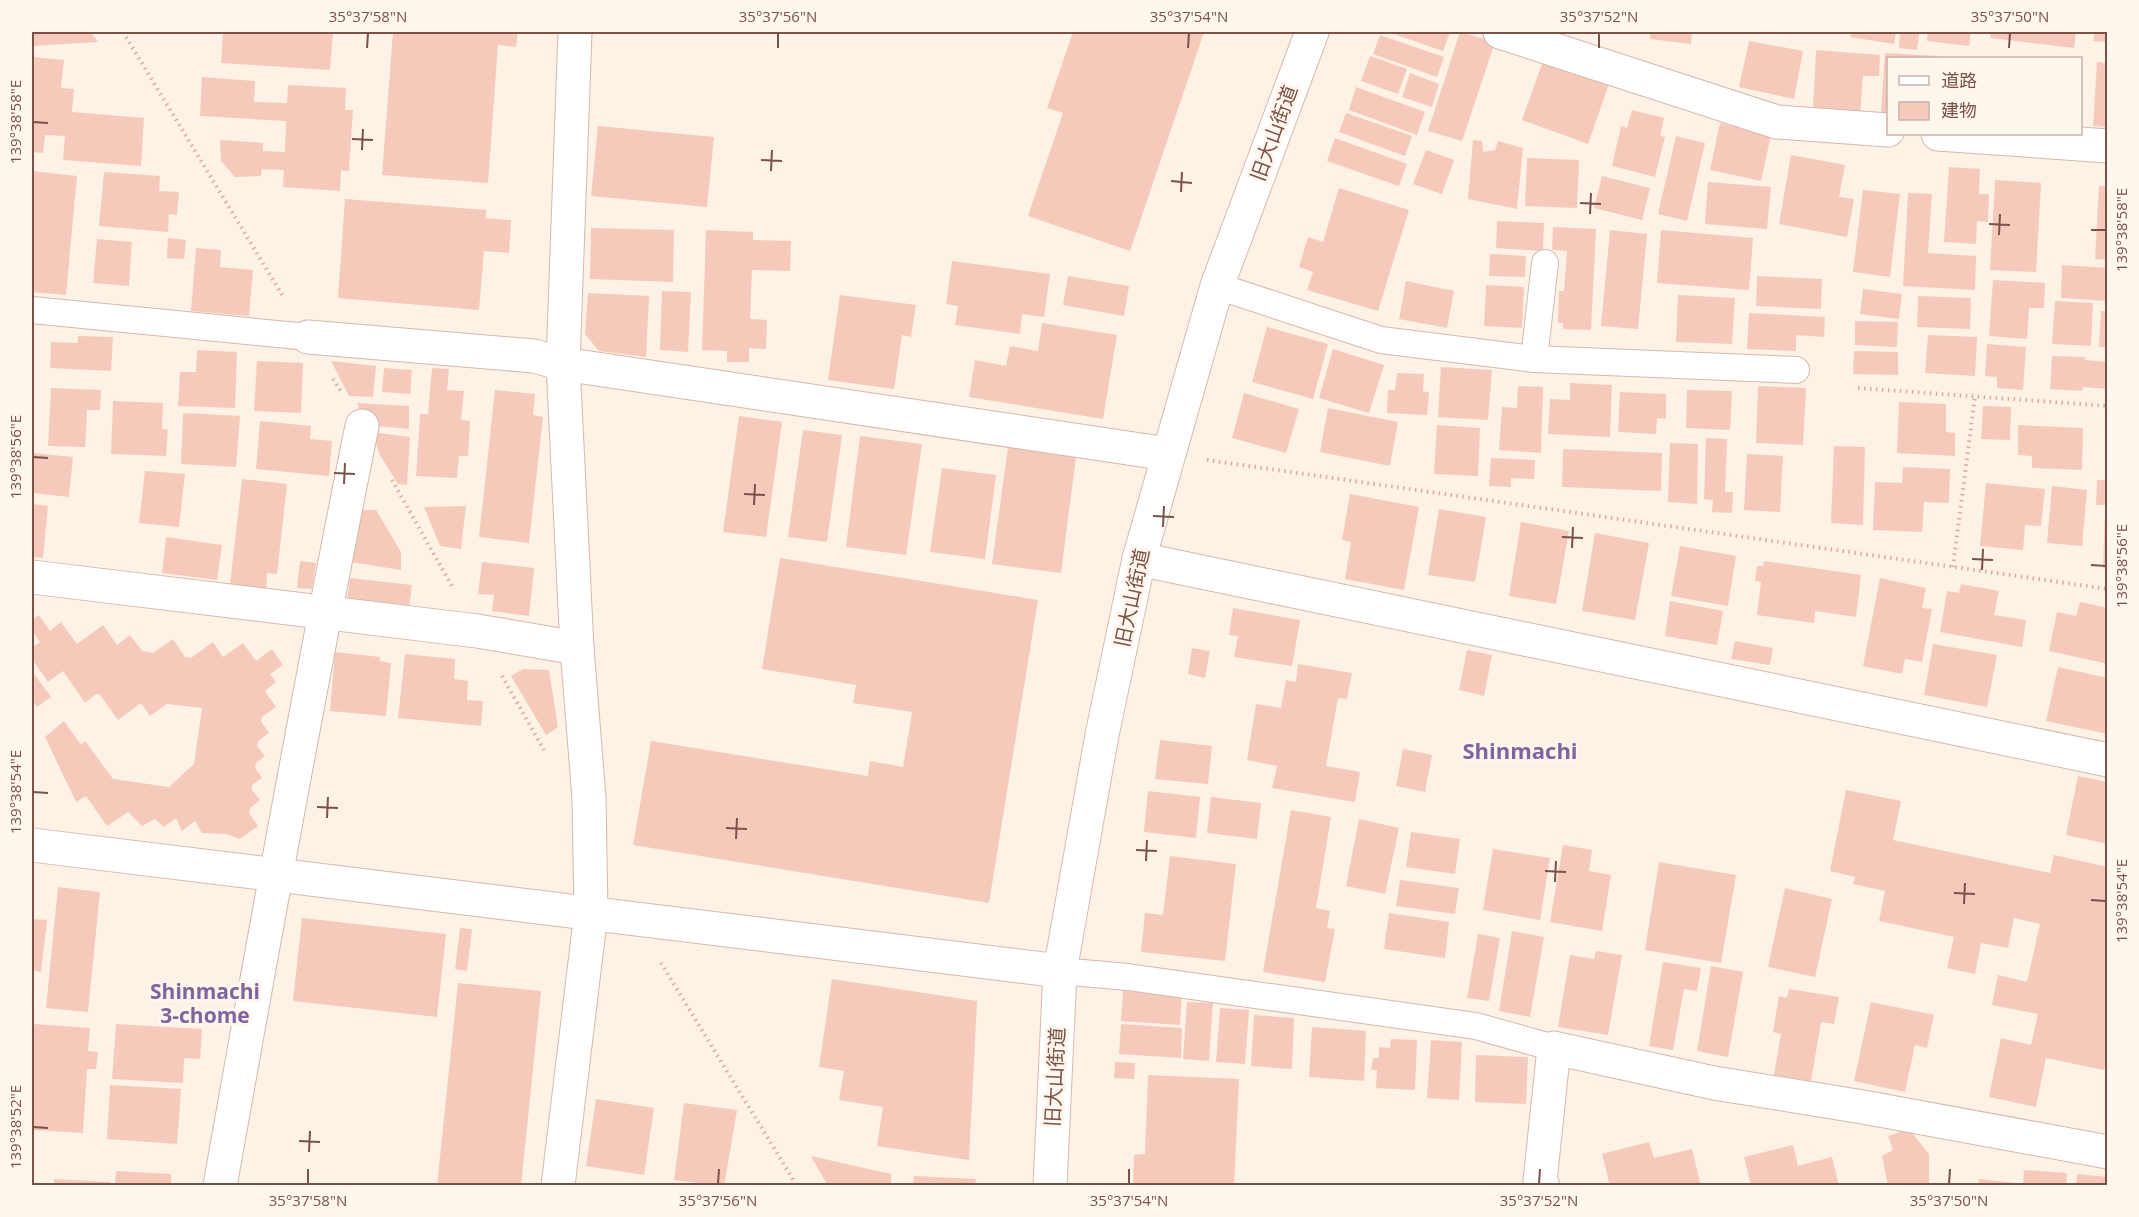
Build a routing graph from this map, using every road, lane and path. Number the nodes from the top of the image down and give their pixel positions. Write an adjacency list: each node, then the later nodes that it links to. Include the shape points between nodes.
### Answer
1 (575, 32): 12 (street)
2 (1312, 32): 8 (street, 旧大山街道)
3 (1500, 32): 4 (street, via 1777,122)
4 (1887, 130)
5 (1952, 135): 6 (street)
6 (2108, 146)
7 (1545, 263): 11 (lane)
8 (1217, 286): 11 (lane, via 1381,340); 18 (street, 旧大山街道)
9 (32, 310): 10 (lane)
10 (308, 337): 12 (street, via 534,356)
11 (1534, 359): 13 (lane)
12 (562, 364): 18 (street); 24 (street)
13 (1796, 370)
14 (1858, 388): 15 (path)
15 (1975, 396): 16 (path); 20 (path)
16 (2108, 406)
17 (362, 426): 23 (street)
18 (1168, 454): 19 (street, 旧大山街道); 20 (path)
19 (1139, 560): 25 (street); 30 (street, 旧大山街道, via 1102,735)
20 (1953, 567): 22 (path)
21 (32, 577): 23 (street)
22 (2108, 589)
23 (324, 613): 24 (street, via 477,631); 27 (street)
24 (577, 648): 28 (street, via 589,798)
25 (2108, 760)
26 (32, 845): 27 (street)
27 (275, 875): 28 (street); 33 (street)
28 (591, 913): 29 (street); 34 (street)
29 (634, 918): 30 (street); 35 (path)
30 (1060, 972): 31 (lane, via 1128,977 1476,1026); 36 (street, 旧大山街道)
31 (1554, 1048): 32 (street, via 1714,1083); 37 (street, via 1540,1181)
32 (2108, 1152)
33 (220, 1185)
34 (558, 1185)
35 (797, 1185)
36 (1050, 1185)
37 (1543, 1185)

